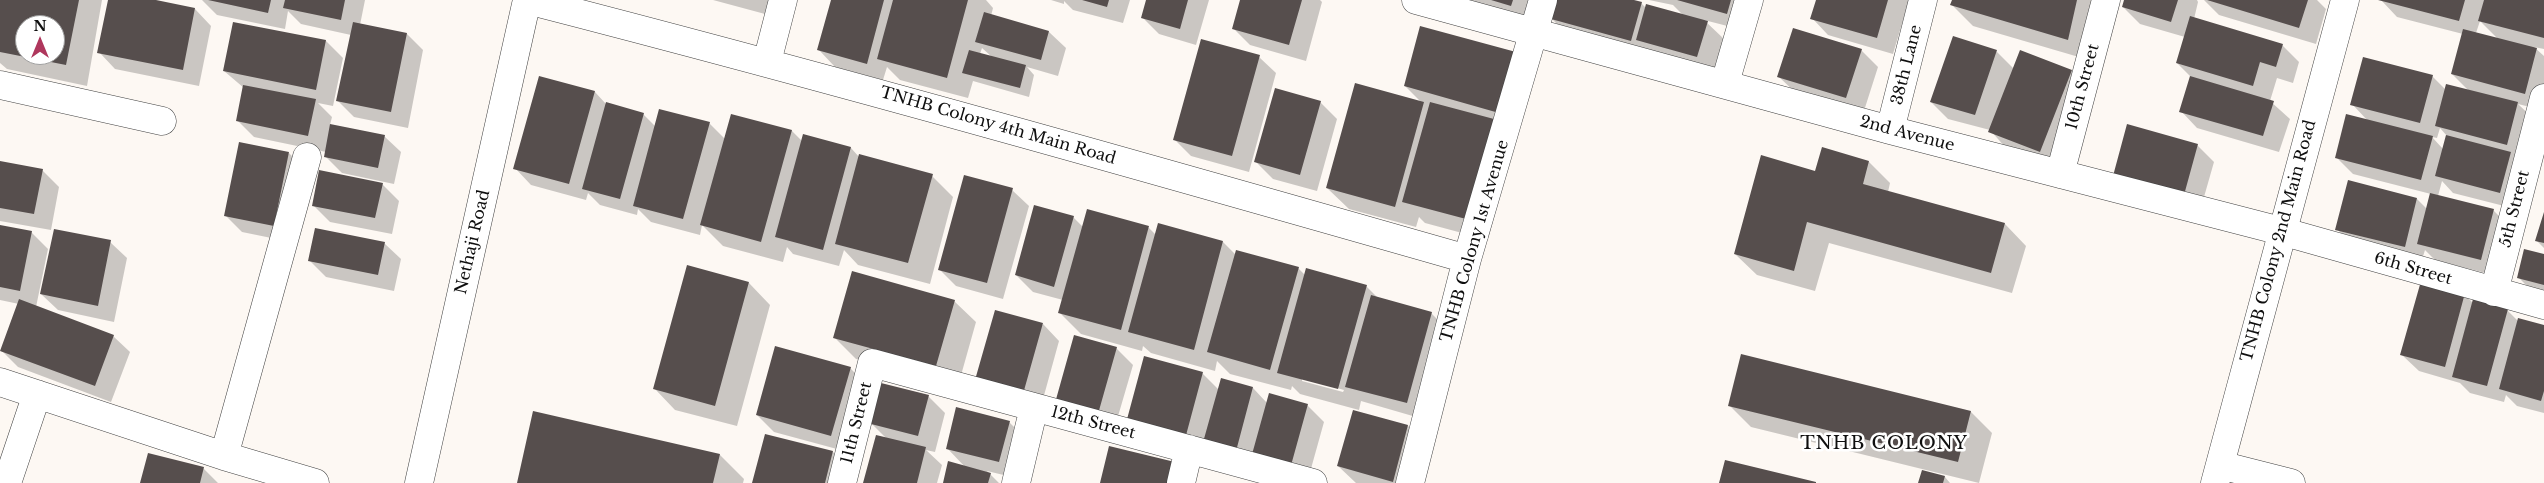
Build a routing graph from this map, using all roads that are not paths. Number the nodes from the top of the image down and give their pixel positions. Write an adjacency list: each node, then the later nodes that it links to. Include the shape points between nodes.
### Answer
1 (527, 0): 10 (street, TNHB Colony 4th Main Road); 31 (street, Nethaji Road)
2 (783, 0): 10 (street)
3 (1416, 0): 9 (street, 2nd Avenue)
4 (1544, 0): 9 (street, TNHB Colony 1st Avenue)
5 (1749, 0): 11 (street)
6 (1923, 0): 15 (street, 38th Lane)
7 (2106, 0): 17 (street, 10th Street)
8 (2345, 0): 18 (street, TNHB Colony 2nd Main Road)
9 (1534, 33): 11 (street, 2nd Avenue); 19 (street, TNHB Colony 1st Avenue)
10 (767, 62): 19 (street, TNHB Colony 4th Main Road)
11 (1725, 83): 15 (street, 2nd Avenue)
12 (0, 85): 14 (street)
13 (2544, 98): 20 (street, 5th Street)
14 (162, 121)
15 (1890, 130): 17 (street, 2nd Avenue)
16 (307, 157): 27 (street)
17 (2060, 174): 18 (street, 2nd Avenue)
18 (2281, 232): 20 (street, 6th Street); 28 (street, TNHB Colony 2nd Main Road)
19 (1468, 259): 36 (street, TNHB Colony 1st Avenue)
20 (2494, 292): 21 (street, 6th Street)
21 (2544, 305)
22 (872, 363): 25 (street, 12th Street); 32 (street, 11th Street)
23 (0, 382): 24 (street)
24 (37, 394): 27 (street); 29 (street)
25 (1034, 407): 26 (street, 12th Street); 33 (street)
26 (1189, 449): 34 (street); 35 (street, 12th Street)
27 (224, 456): 30 (street)
28 (2217, 474): 37 (street)
29 (7, 483)
30 (315, 483)
31 (419, 483)
32 (842, 483)
33 (1016, 483)
34 (1181, 483)
35 (1312, 483)
36 (1410, 483)
37 (2291, 483)

